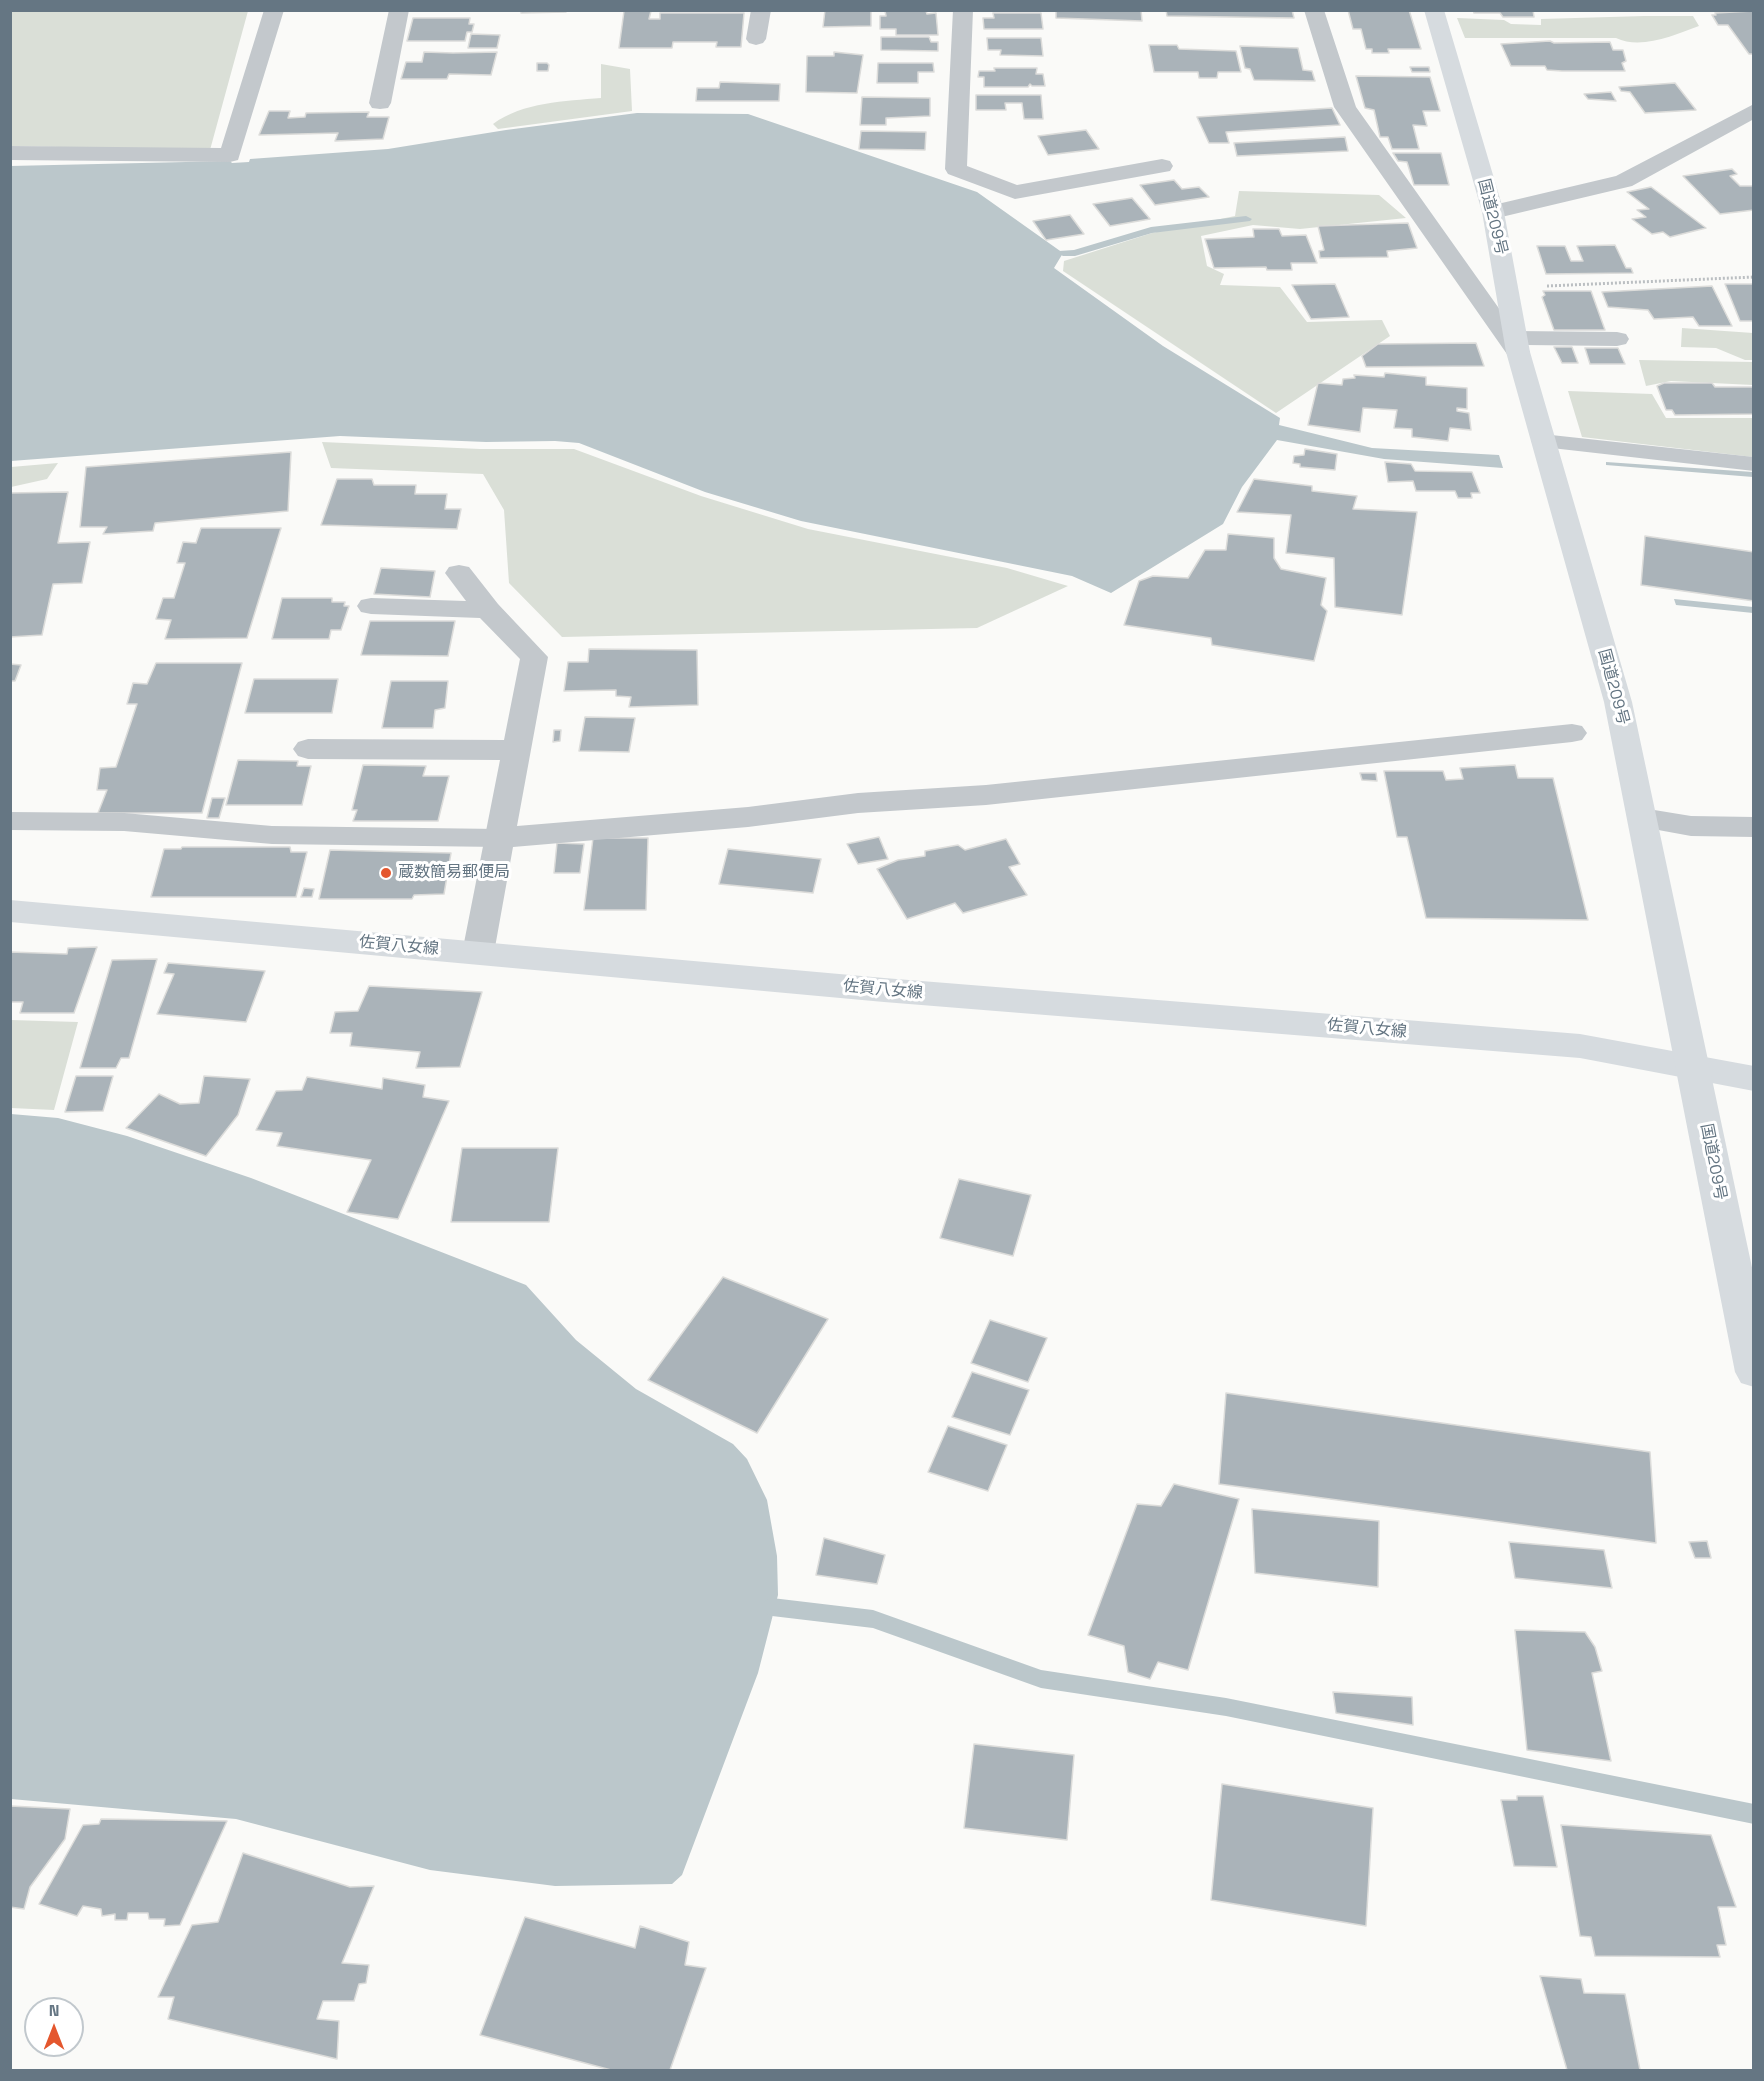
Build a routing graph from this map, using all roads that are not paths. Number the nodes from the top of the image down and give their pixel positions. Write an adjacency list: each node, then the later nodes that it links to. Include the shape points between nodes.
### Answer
1 (274, 10): 10 (street, via 230,155)
2 (399, 10): 8 (street)
3 (760, 10): 7 (street)
4 (963, 10): 11 (street, via 956,170 1015,192)
5 (1314, 10): 14 (street, via 1345,107)
6 (1434, 10): 12 (main road, 国道209号)
7 (756, 39)
8 (380, 103)
9 (1754, 110): 12 (street, via 1624,181)
10 (10, 153)
11 (1162, 166)
12 (1492, 213): 14 (main road, 国道209号)
13 (1617, 339): 14 (street)
14 (1517, 345): 15 (main road, 国道209号)
15 (1542, 441): 16 (lane); 23 (main road, 国道209号, via 1618,702)
16 (1754, 464)
17 (459, 573): 19 (street)
18 (371, 606): 19 (street)
19 (488, 610): 22 (street, via 534,657)
20 (1572, 733): 26 (street, via 986,795 858,803 748,817)
21 (308, 748): 22 (street)
22 (516, 750): 26 (street)
23 (1642, 818): 25 (street, via 1691,826); 29 (main road, 国道209号)
24 (10, 821): 26 (lane, via 124,822 272,835)
25 (1754, 826)
26 (499, 838): 28 (street)
27 (10, 911): 28 (main road, 佐賀八女線)
28 (478, 953): 29 (main road, 佐賀八女線, via 1586,1047)
29 (1694, 1067): 30 (main road, 佐賀八女線); 31 (main road, 国道209号)
30 (1754, 1079)
31 (1754, 1372)

